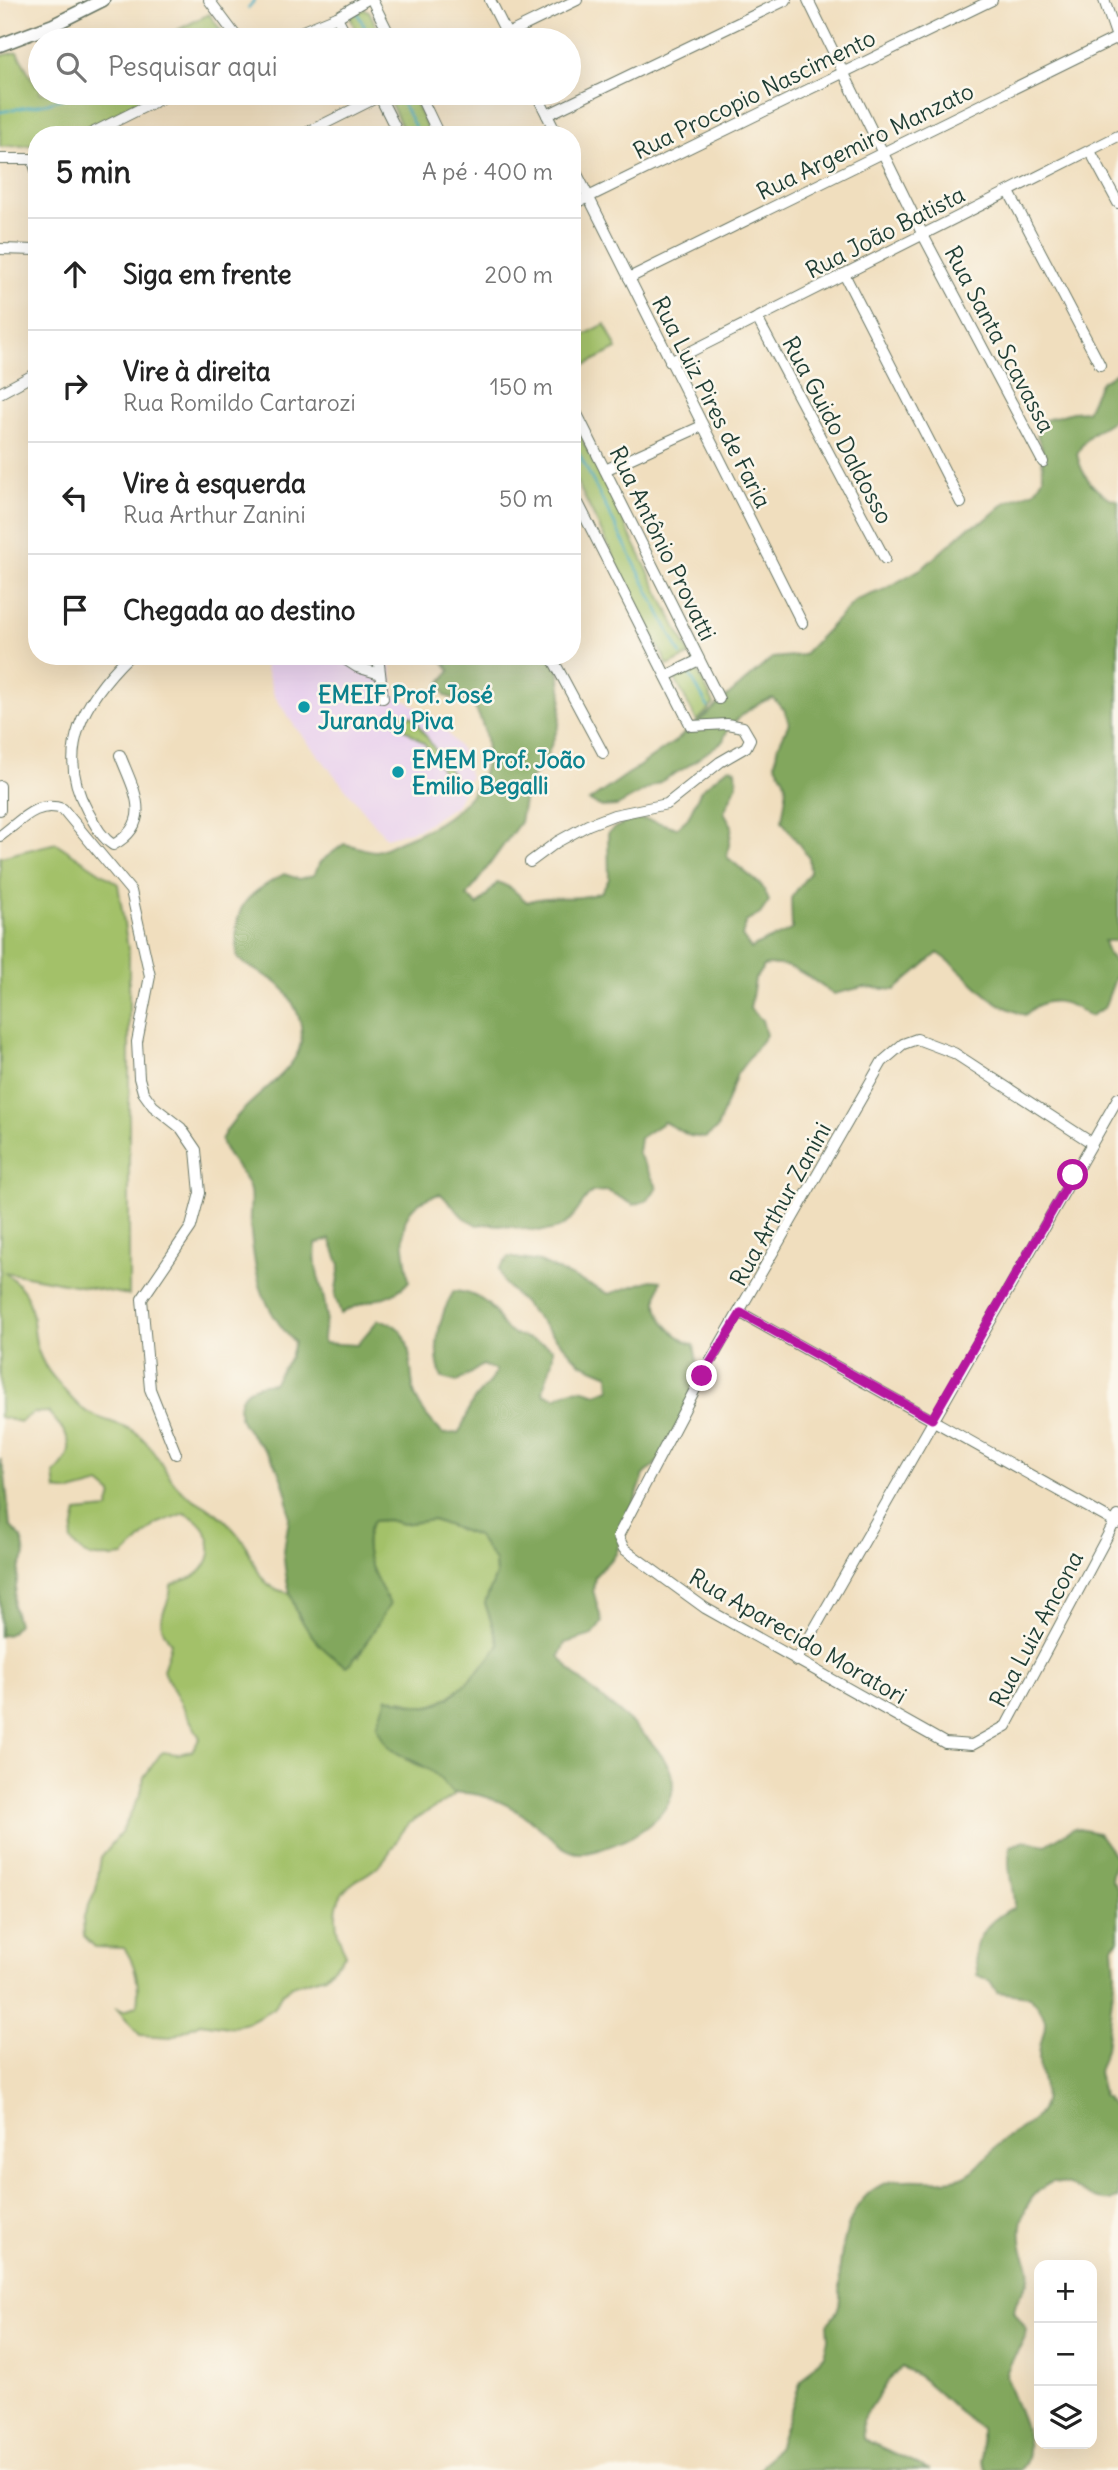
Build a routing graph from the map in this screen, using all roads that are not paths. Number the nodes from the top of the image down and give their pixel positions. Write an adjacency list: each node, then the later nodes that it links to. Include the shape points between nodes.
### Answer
1 (103, 0): 12 (street)
2 (209, 0): 13 (street)
3 (366, 0): 11 (street)
4 (372, 0): 16 (street)
5 (490, 0): 17 (street)
6 (577, 0): 18 (street)
7 (786, 0): 23 (street)
8 (808, 0): 22 (street, Rua Santa Scavassa)
9 (992, 0): 22 (street, Rua Procopio Nascimento)
10 (1104, 0): 20 (street)
11 (337, 17): 14 (street); 15 (street)
12 (45, 28)
13 (230, 28)
14 (310, 28)
15 (343, 28)
16 (386, 28)
17 (504, 28)
18 (526, 28)
19 (28, 34): 21 (street)
20 (1118, 38): 38 (street, Rua Argemiro Manzato)
21 (0, 45)
22 (843, 72): 38 (street, Rua Santa Scavassa); 43 (street, Rua Procopio Nascimento)
23 (581, 99)
24 (148, 105): 31 (street)
25 (361, 105): 32 (street)
26 (387, 105): 33 (street)
27 (425, 105): 34 (street)
28 (542, 105): 30 (street)
29 (568, 105): 30 (street)
30 (547, 115): 35 (street)
31 (106, 126)
32 (320, 126)
33 (395, 126)
34 (435, 126)
35 (552, 126)
36 (1118, 136): 37 (street, Rua João Batista)
37 (1090, 151): 42 (street, Rua João Batista); 45 (street)
38 (884, 153): 46 (street, Rua Santa Scavassa); 50 (street, Rua Argemiro Manzato)
39 (0, 159): 40 (street)
40 (28, 160)
41 (581, 181): 43 (street, Rua Luiz Pires de Faria)
42 (1009, 192): 46 (street, Rua João Batista); 53 (street)
43 (589, 197): 44 (street, Rua Procopio Nascimento); 50 (street, Rua Luiz Pires de Faria)
44 (581, 201)
45 (1118, 203)
46 (923, 235): 49 (street, Rua João Batista); 58 (street, Rua Santa Scavassa)
47 (0, 249): 48 (street)
48 (28, 250)
49 (844, 274): 51 (street, Rua João Batista); 60 (street)
50 (629, 278): 52 (street, Rua Luiz Pires de Faria)
51 (757, 318): 52 (street, Rua João Batista); 62 (street, Rua Guido Daldosso)
52 (670, 362): 57 (street, Rua Luiz Pires de Faria)
53 (1100, 365)
54 (28, 378): 55 (street)
55 (0, 393)
56 (581, 422): 59 (street, Rua Antônio Provatti)
57 (702, 426): 59 (street); 63 (street, Rua Luiz Pires de Faria)
58 (1043, 462)
59 (605, 470): 64 (street, Rua Antônio Provatti)
60 (961, 503)
61 (581, 509): 70 (street)
62 (885, 559)
63 (802, 623)
64 (699, 660): 70 (street); 72 (street, Rua Antônio Provatti)
65 (120, 665): 74 (street, via 77,726 73,762 79,795 103,838 113,845 125,838 137,821 139,805)
66 (354, 665): 69 (street)
67 (379, 665): 69 (street)
68 (556, 665): 73 (street)
69 (380, 674): 71 (street)
70 (666, 676): 78 (street, via 691,726 743,727 750,739 746,747 667,804 588,825)
71 (383, 698)
72 (719, 699)
73 (603, 753)
74 (120, 755)
75 (0, 786): 76 (street)
76 (0, 810)
77 (0, 836): 83 (street, via 35,808 50,805 63,809 131,891 150,976 137,1042 139,1078 153,1105 181,1128 196,1150 200,1193 191,1227 142,1298 150,1389)
78 (530, 862)
79 (1118, 1098): 80 (street)
80 (1092, 1143): 81 (street, Rua Arthur Zanini, via 954,1053 917,1039 903,1044 881,1062); 82 (street)
81 (741, 1313): 82 (street); 85 (street, Rua Arthur Zanini, via 702,1376)
82 (932, 1419): 84 (street); 86 (street)
83 (176, 1454)
84 (1117, 1521): 87 (street, Rua Luiz Ancona, via 1006,1726)
85 (618, 1536): 86 (street, Rua Aparecido Moratori, via 624,1549 705,1608)
86 (796, 1661): 87 (street, Rua Aparecido Moratori, via 945,1744)
87 (972, 1745)

